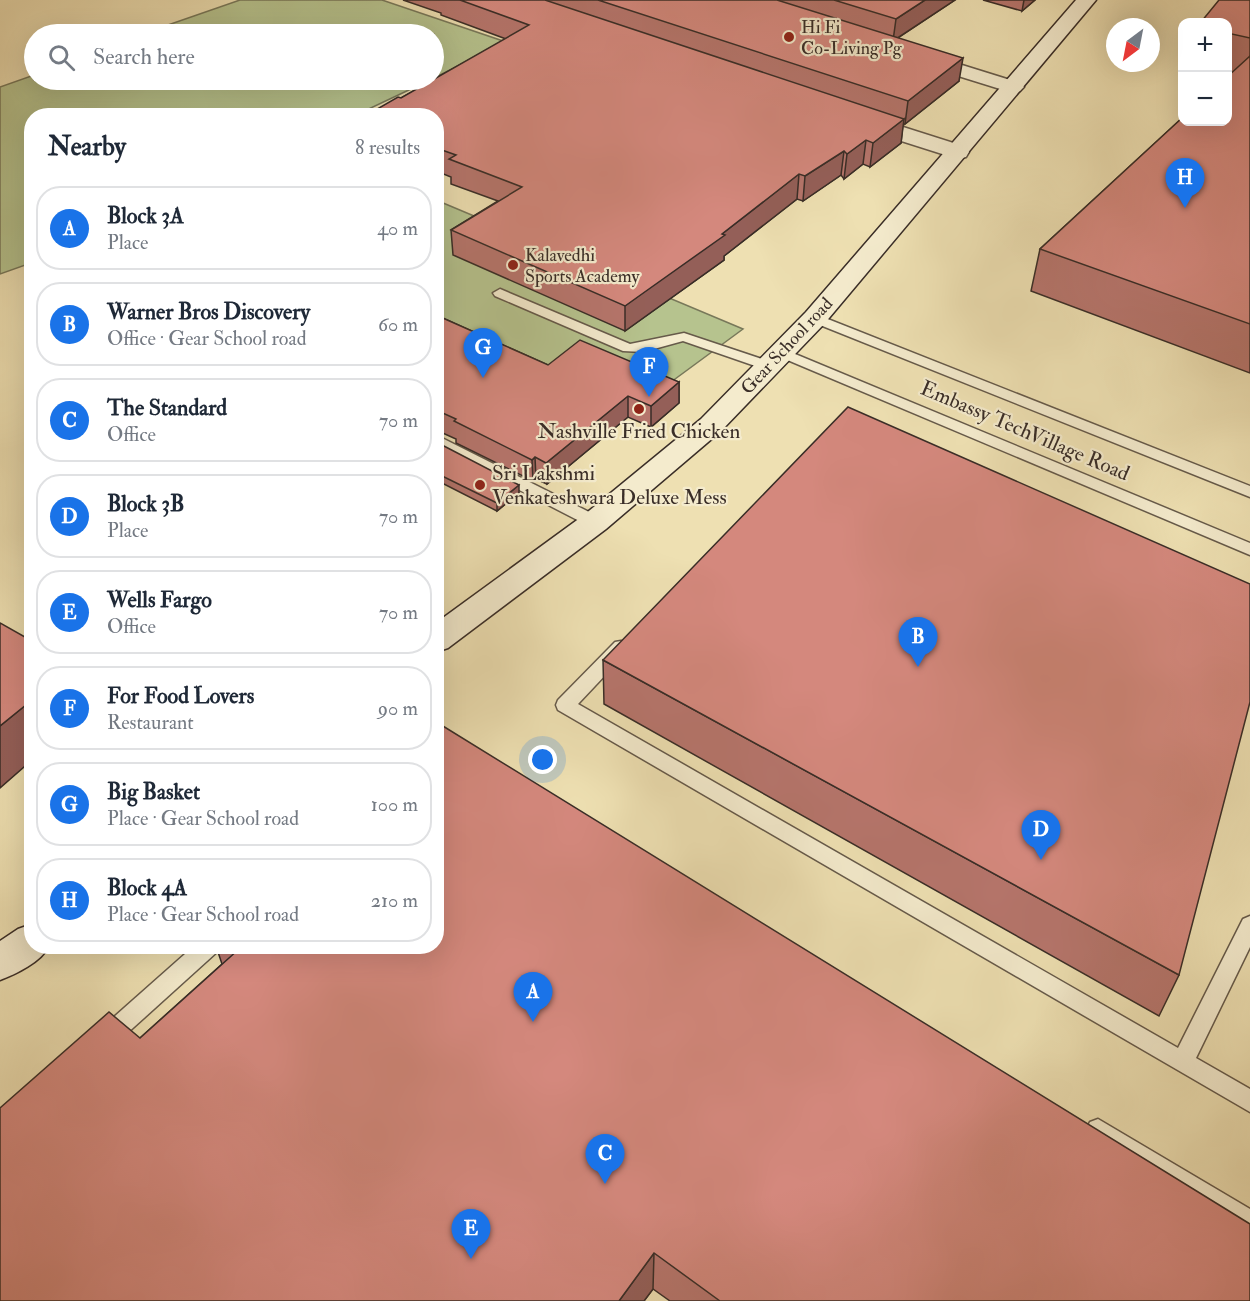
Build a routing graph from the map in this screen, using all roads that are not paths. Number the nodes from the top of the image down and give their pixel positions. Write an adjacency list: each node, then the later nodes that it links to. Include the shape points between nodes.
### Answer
1 (1086, 0): 3 (main road, Gear School road)
2 (900, 51): 3 (main road)
3 (1013, 87): 5 (main road, Gear School road)
4 (842, 114): 5 (main road)
5 (958, 152): 7 (main road, Gear School road)
6 (501, 292): 8 (lane, Embassy TechVillage Road, via 628,348 639,350 684,337)
7 (815, 318): 8 (main road, Gear School road); 10 (lane, Embassy TechVillage Road)
8 (776, 360): 11 (main road, Gear School road, via 711,425); 12 (lane, Embassy TechVillage Road)
9 (444, 444): 11 (lane)
10 (1250, 492)
11 (595, 522): 13 (main road, Gear School road)
12 (1250, 549)
13 (444, 634)
14 (630, 637): 20 (lane, via 565,705)
15 (1250, 925): 20 (lane)
16 (24, 946): 18 (main road)
17 (200, 954): 19 (lane)
18 (0, 963)
19 (87, 1054)
20 (1183, 1062): 21 (lane)
21 (1250, 1101)
22 (1078, 1118): 23 (lane)
23 (1250, 1223)

